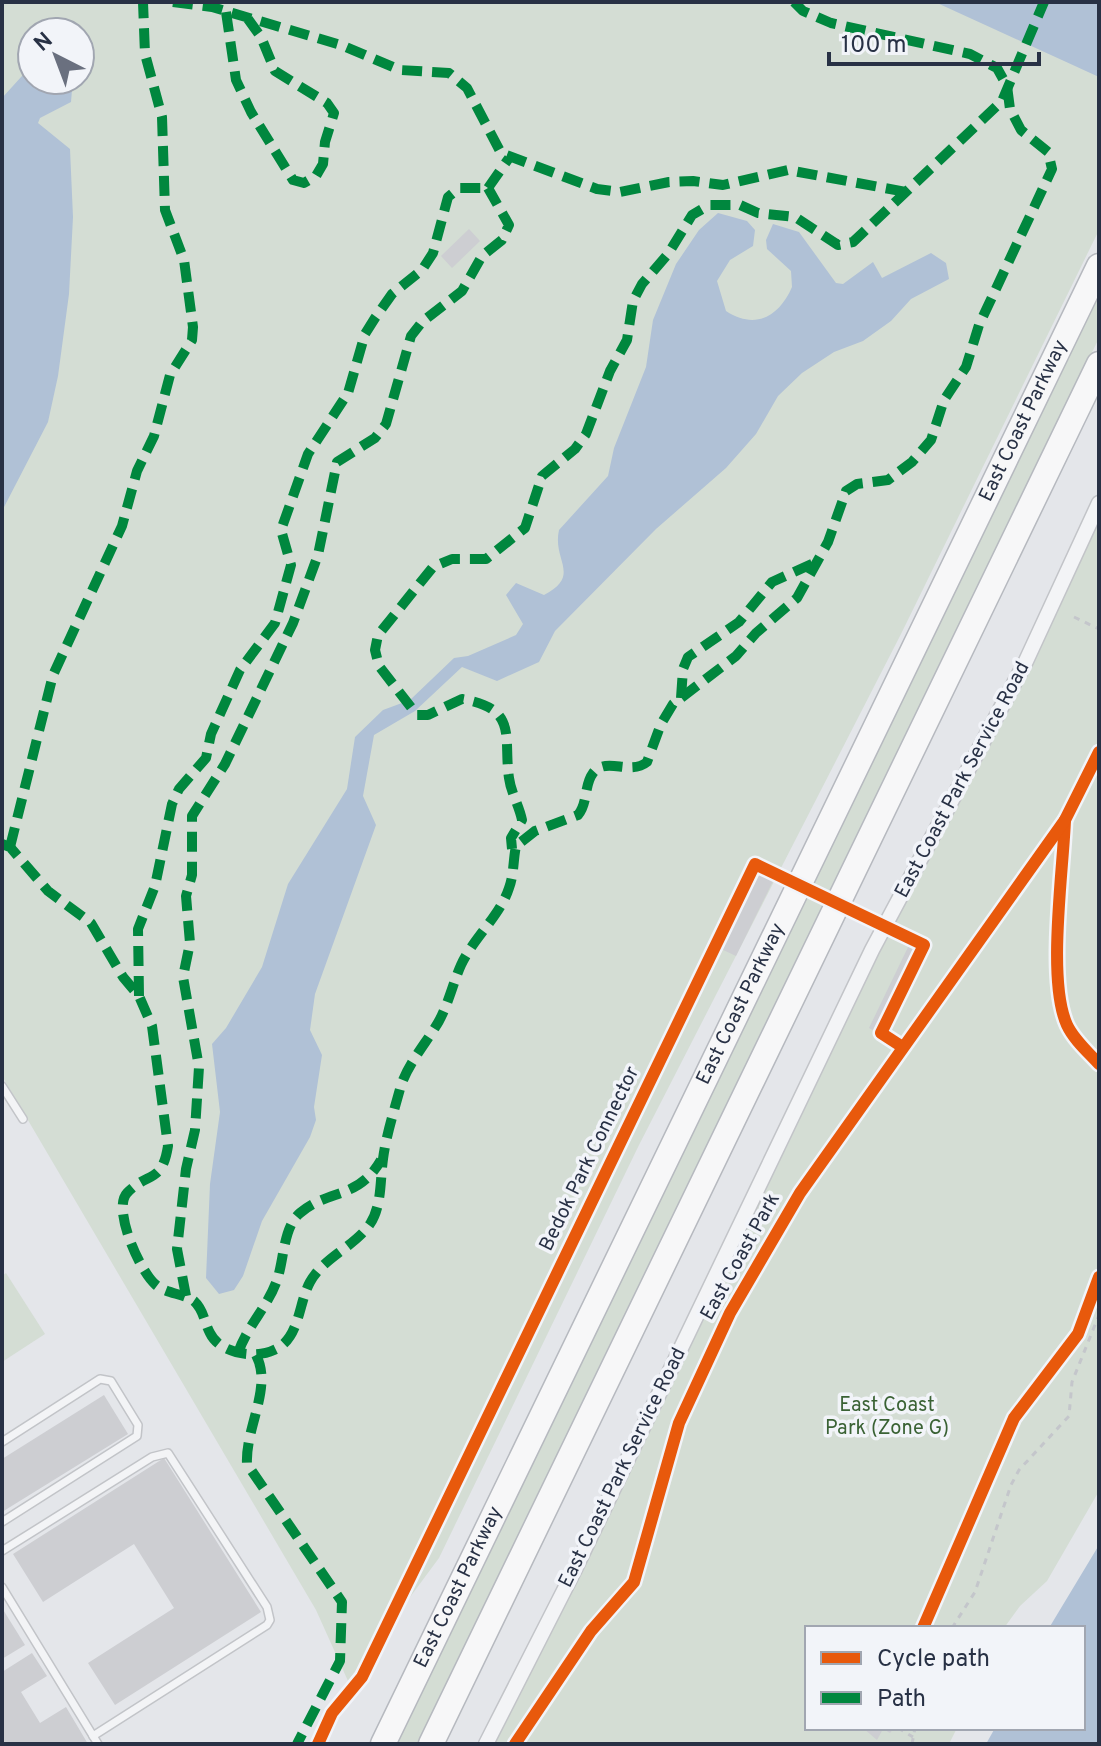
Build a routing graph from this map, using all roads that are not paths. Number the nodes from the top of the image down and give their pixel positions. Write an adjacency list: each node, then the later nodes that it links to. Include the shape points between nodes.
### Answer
1 (1099, 266): 11 (highway, East Coast Parkway)
2 (1099, 364): 12 (highway)
3 (1099, 503): 13 (street, East Coast Park Service Road, via 1026,661 872,950)
4 (2, 1086): 5 (lane)
5 (23, 1119)
6 (2, 1442): 7 (lane, via 100,1379 111,1381 138,1425 137,1436)
7 (2, 1522)
8 (2, 1551): 10 (lane, via 152,1457 168,1453 267,1607 267,1625)
9 (2, 1587): 10 (lane)
10 (96, 1740)
11 (383, 1744)
12 (431, 1744)
13 (486, 1744)

